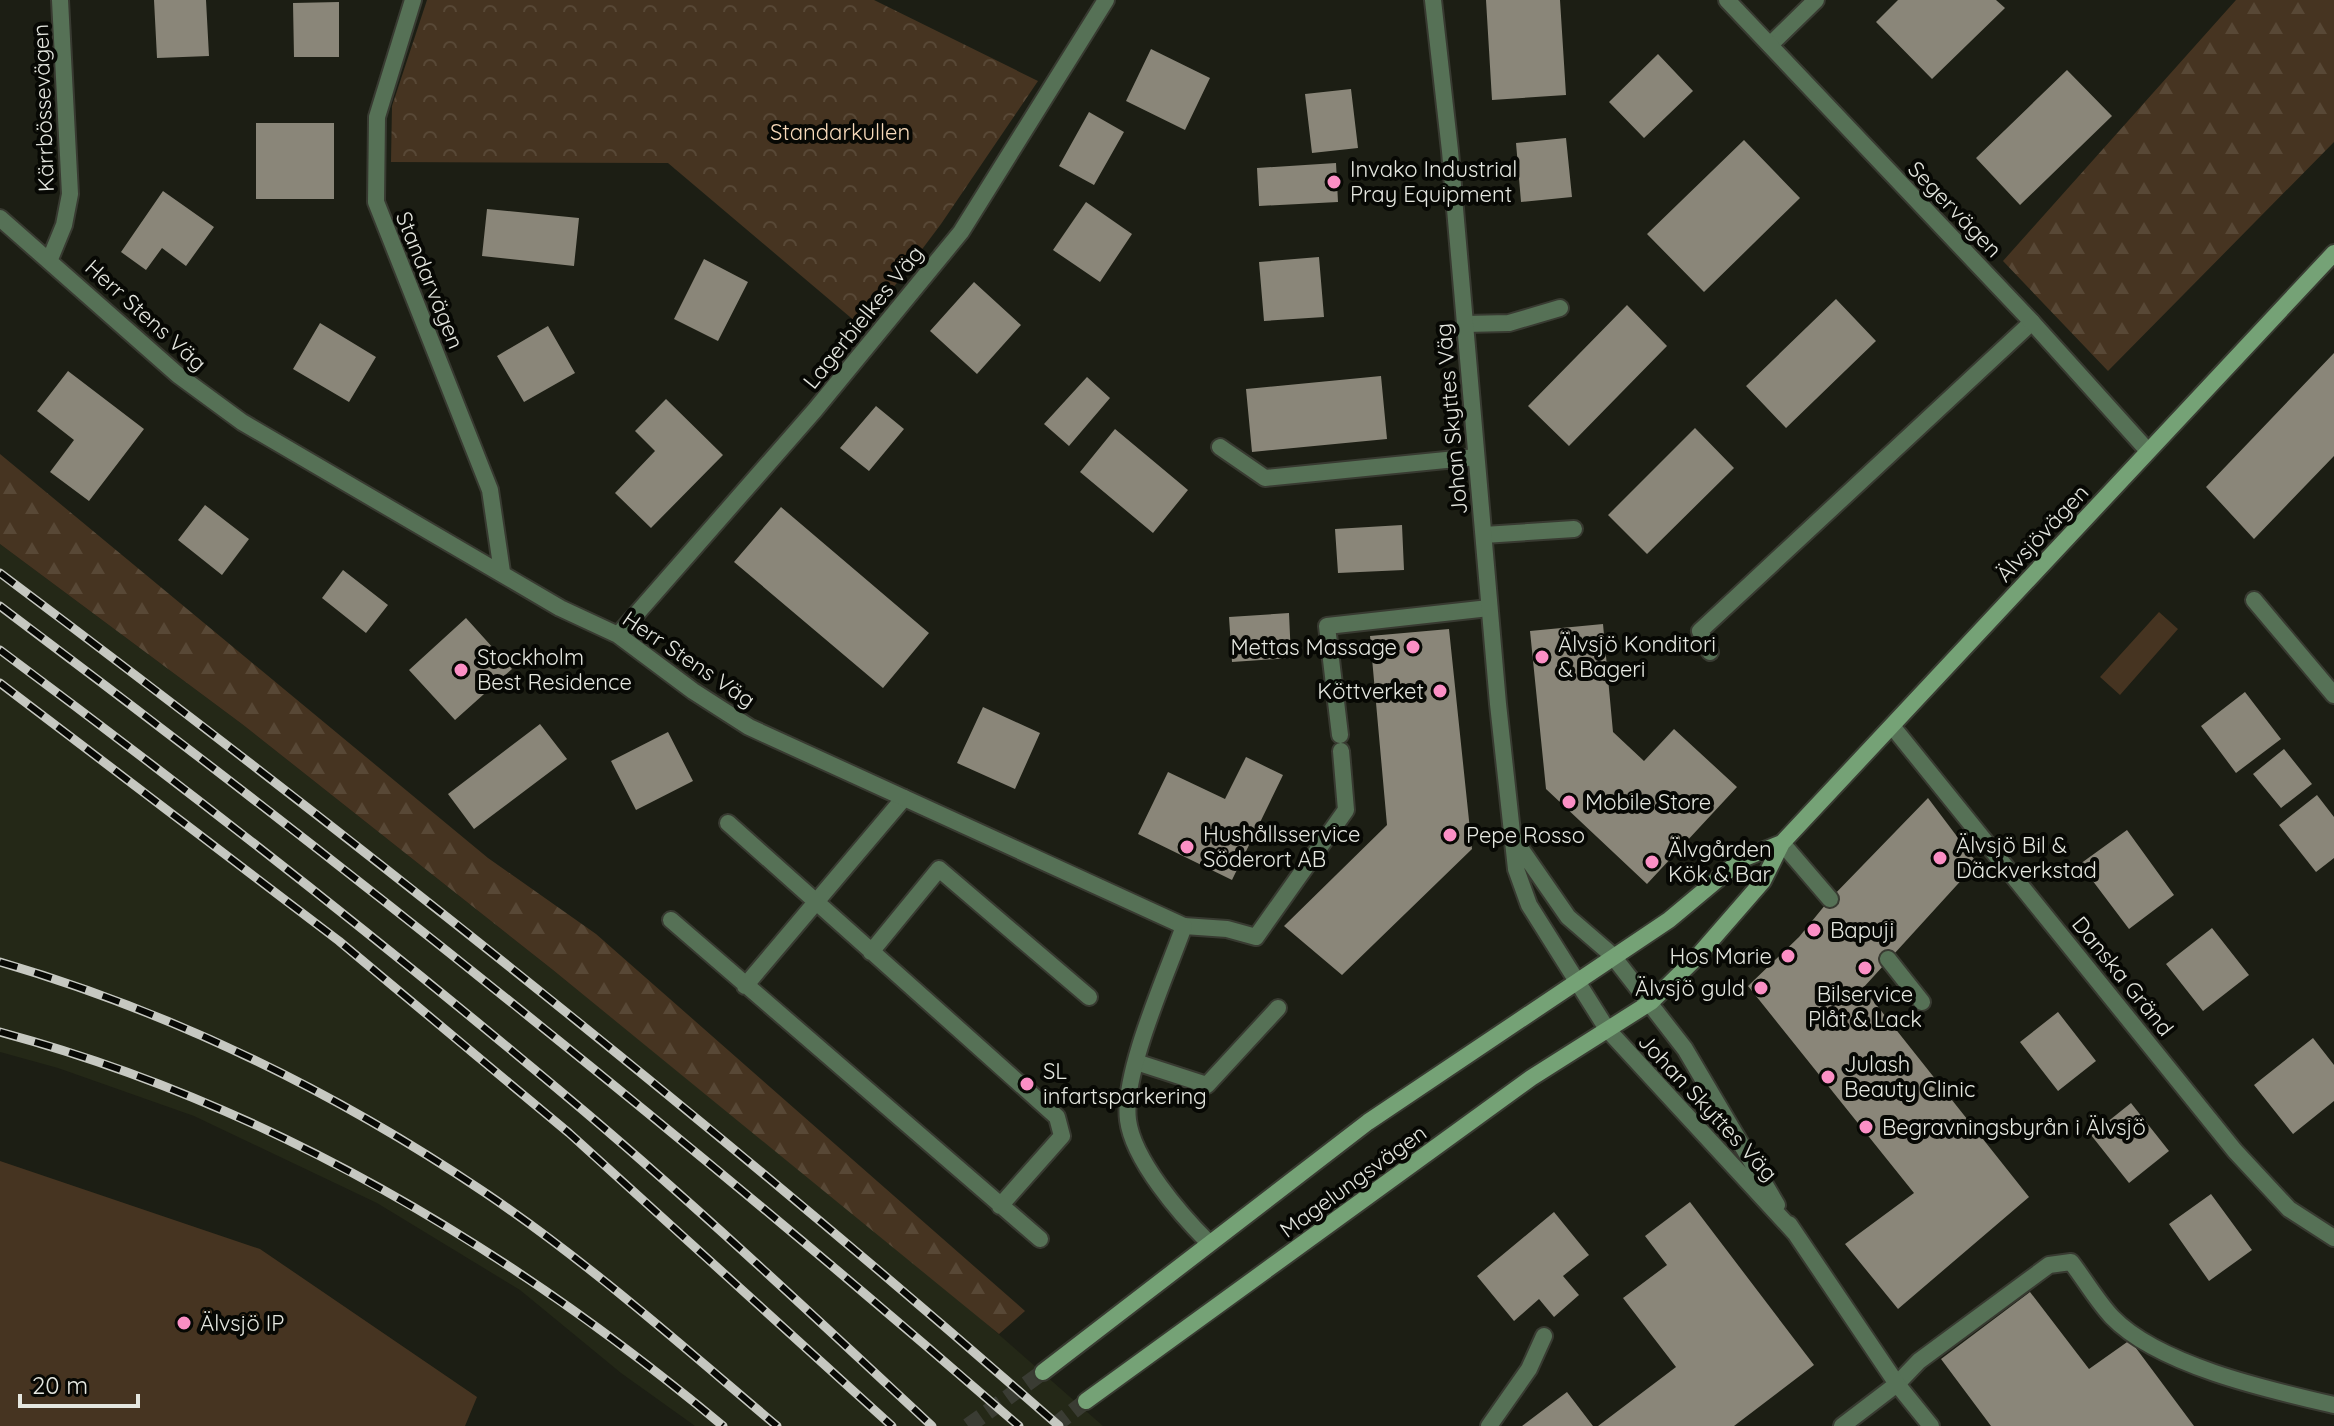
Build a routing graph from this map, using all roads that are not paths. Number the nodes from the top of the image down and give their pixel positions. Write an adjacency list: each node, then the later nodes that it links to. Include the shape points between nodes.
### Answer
1 (60, 0): 10 (street, Kärrbössevägen, via 70,194)
2 (413, 0): 19 (street, Standarvägen, via 377,117 376,202 490,490)
3 (1106, 0): 22 (street, Lagerbielkes Väg, via 961,232 815,410)
4 (1433, 0): 13 (street, Johan Skyttes Väg)
5 (1727, 0): 7 (street, Segervägen)
6 (1816, 0): 7 (street)
7 (1770, 45): 12 (street, Segervägen)
8 (0, 218): 10 (street, Herr Stens Väg)
9 (2334, 253): 15 (main road, Älvsjövägen)
10 (50, 259): 19 (street, Herr Stens Väg, via 178,375 242,422)
11 (1560, 308): 13 (street, via 1509,323)
12 (2032, 322): 15 (street, Segervägen); 23 (street, via 1700,631)
13 (1465, 324): 16 (street, Johan Skyttes Väg)
14 (1220, 447): 16 (street, via 1265,478)
15 (2148, 451): 25 (main road, Älvsjövägen)
16 (1476, 457): 18 (street, Johan Skyttes Väg)
17 (1574, 529): 18 (street)
18 (1484, 535): 21 (street, Johan Skyttes Väg)
19 (502, 572): 22 (street, Herr Stens Väg)
20 (2254, 600): 24 (street)
21 (1489, 608): 28 (street, Johan Skyttes Väg); 33 (street, via 1327,626 1346,810 1256,937)
22 (618, 635): 26 (street, Herr Stens Väg, via 749,727)
23 (1710, 652)
24 (2334, 695)
25 (1892, 726): 29 (main road, Älvsjövägen); 47 (street, Danska Gränd, via 2235,1151 2289,1209)
26 (904, 798): 31 (street); 33 (street, Herr Stens Väg)
27 (728, 823): 31 (street)
28 (1512, 835): 35 (street, Johan Skyttes Väg, via 1568,917); 37 (street, Johan Skyttes Väg, via 1516,869 1529,905)
29 (1782, 843): 30 (street); 35 (main road, Älvsjövägen, via 1742,859 1669,920); 40 (main road, Älvsjövägen, via 1763,881)
30 (1830, 899)
31 (815, 903): 34 (street); 38 (street)
32 (671, 920): 38 (street)
33 (1184, 926): 44 (street)
34 (871, 952): 39 (street, via 939,869); 45 (street, via 1057,1117 1062,1136)
35 (1612, 955): 37 (main road, Älvsjövägen); 40 (street, Johan Skyttes Väg)
36 (1888, 959): 41 (street)
37 (1577, 982): 43 (street, Johan Skyttes Väg); 49 (main road, Magelungsvägen, via 1393,1105)
38 (745, 986): 45 (street)
39 (1089, 997)
40 (1651, 1002): 43 (main road, Magelungsvägen); 46 (street, Johan Skyttes Väg)
41 (1922, 1002)
42 (1278, 1008): 44 (street, via 1207,1085)
43 (1607, 1029): 46 (street, Johan Skyttes Väg); 53 (main road, Magelungsvägen, via 1531,1078)
44 (1136, 1062): 49 (street, via 1128,1080 1128,1122 1141,1153 1181,1215)
45 (1000, 1206): 48 (street)
46 (1795, 1233): 52 (street, Johan Skyttes Väg)
47 (2334, 1238)
48 (1040, 1239)
49 (1208, 1242): 51 (main road, Magelungsvägen)
50 (1544, 1336): 55 (street, via 1529,1369)
51 (1043, 1372)
52 (1897, 1384): 54 (street, via 1919,1361 2049,1265 2071,1262 2113,1318 2160,1353); 56 (street); 57 (street, Johan Skyttes Väg)
53 (1086, 1401)
54 (2334, 1405)
55 (1489, 1426)
56 (1842, 1426)
57 (1931, 1426)

